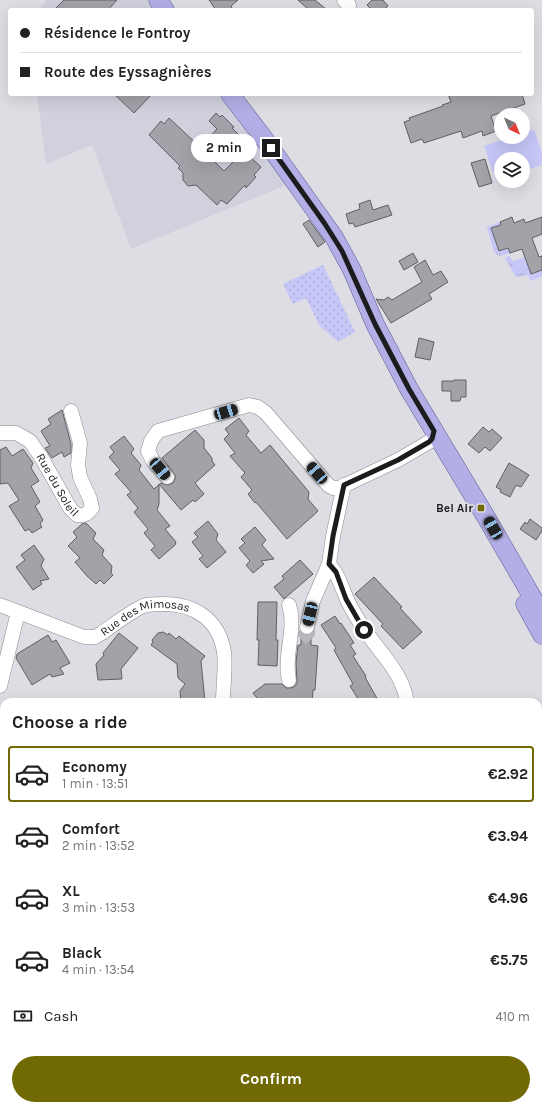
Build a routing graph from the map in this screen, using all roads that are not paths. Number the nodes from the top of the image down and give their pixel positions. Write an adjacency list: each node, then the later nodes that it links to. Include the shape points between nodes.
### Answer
1 (168, 0): 3 (main road)
2 (344, 0): 4 (street)
3 (174, 8)
4 (348, 8)
5 (232, 96): 7 (main road)
6 (243, 96): 7 (main road)
7 (265, 140): 10 (main road, via 334,237 352,270 375,324 391,374 412,415)
8 (71, 411): 9 (street, Rue du Soleil, via 80,443 80,477 92,508 84,516 77,516 70,508 30,441 16,433)
9 (0, 433)
10 (431, 437): 12 (street, via 398,460); 17 (main road, via 476,501); 17 (main road, via 498,556)
11 (167, 478): 12 (street, via 148,451 158,431 249,405 258,407 266,413 328,485 339,488)
12 (344, 485): 13 (street)
13 (329, 564): 18 (street); 22 (street, via 336,572 346,599 360,623 403,683)
14 (0, 605): 16 (street, Rue des Mimosas)
15 (289, 605): 18 (street)
16 (18, 612): 20 (street); 21 (street, Rue des Mimosas, via 84,637 95,637 144,606 172,604 190,608 213,624 221,638 224,654)
17 (540, 614)
18 (300, 632): 19 (street, via 286,669)
19 (289, 680)
20 (0, 686)
21 (223, 698)
22 (406, 698)

